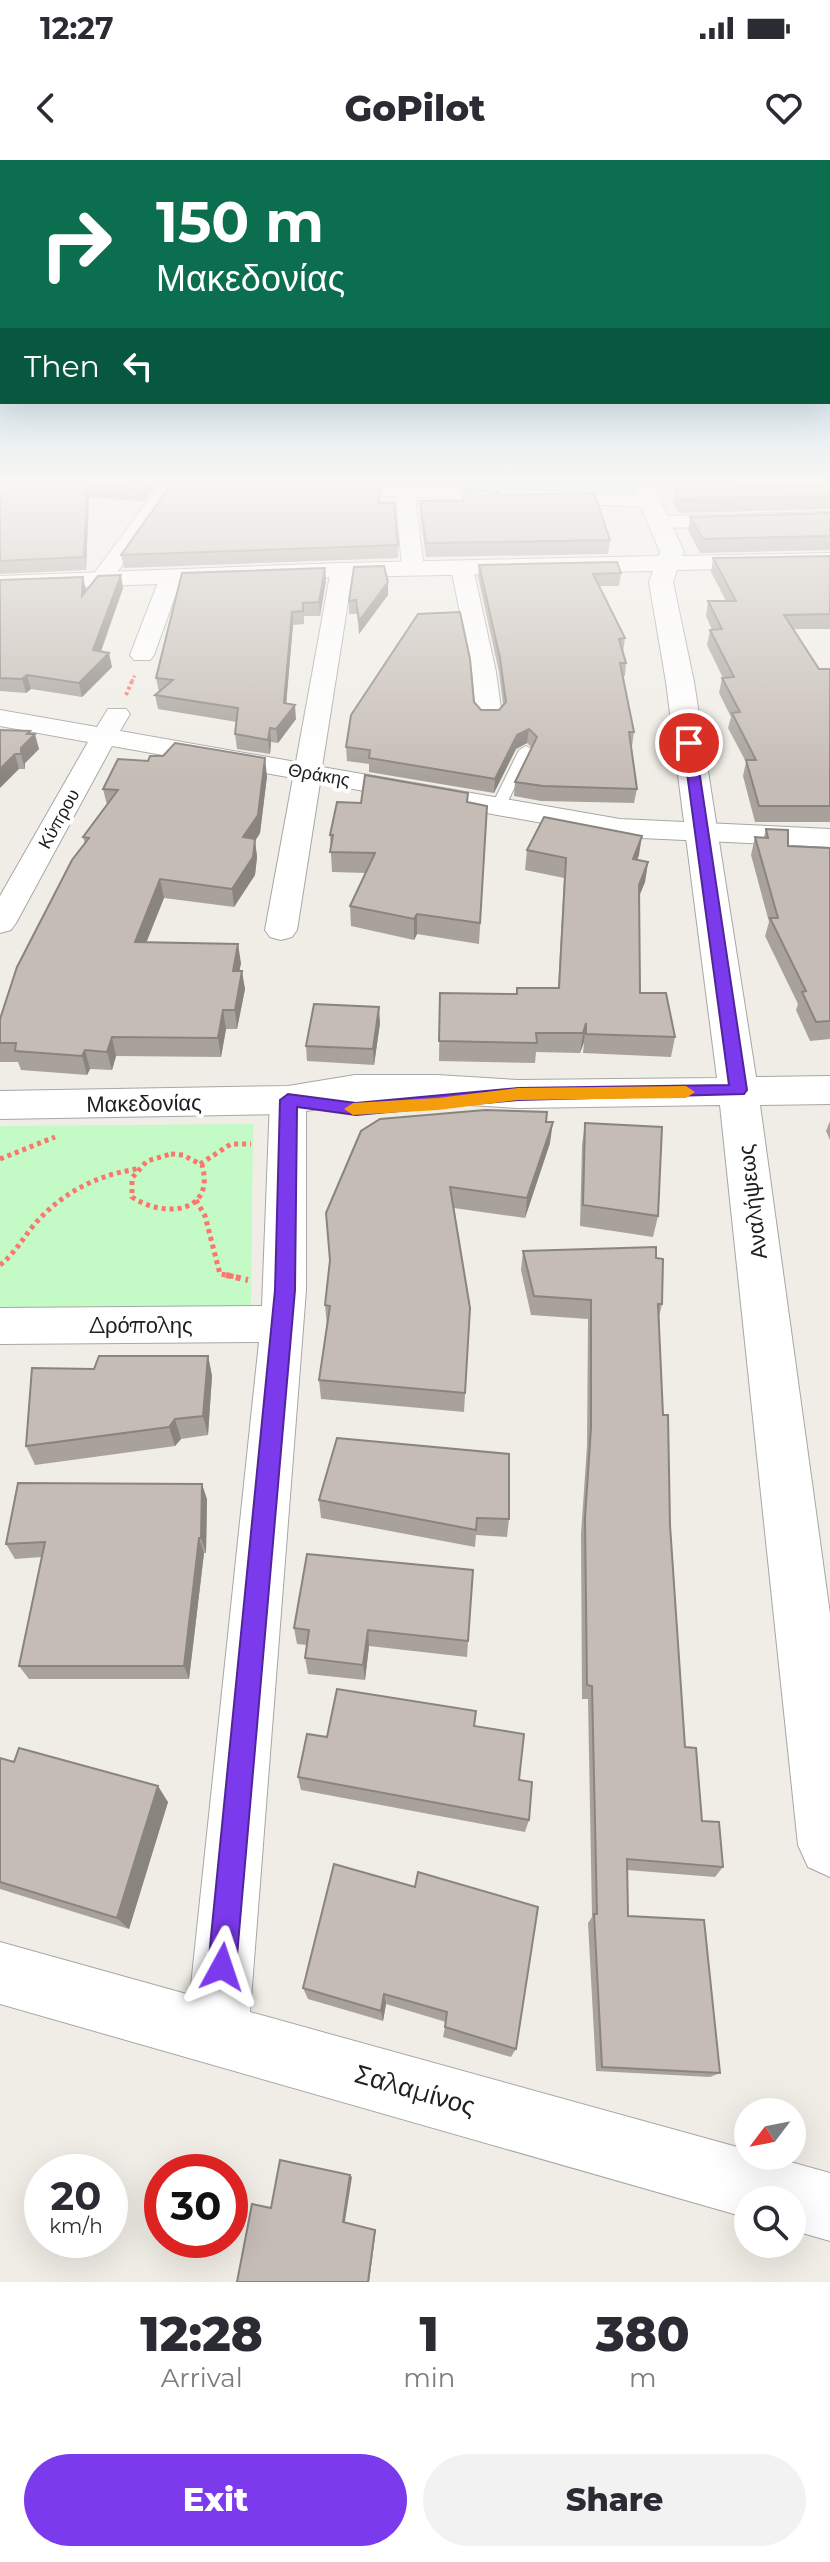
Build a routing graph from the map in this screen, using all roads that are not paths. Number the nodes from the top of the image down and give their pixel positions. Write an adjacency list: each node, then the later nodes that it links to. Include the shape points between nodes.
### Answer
1 (101, 579): 6 (street)
2 (170, 579): 7 (street)
3 (340, 579): 12 (street)
4 (464, 579): 8 (street)
5 (661, 579): 14 (street, Αναλήψεως)
6 (0, 583)
7 (142, 655)
8 (489, 716)
9 (0, 718): 10 (street, Θράκης)
10 (112, 725): 12 (street, Θράκης); 16 (street, Κύπρου)
11 (526, 750): 13 (lane)
12 (308, 773): 13 (street, Θράκης); 17 (street)
13 (498, 807): 14 (street, Θράκης, via 620,828)
14 (702, 834): 15 (street, Θράκης); 18 (street, Αναλήψεως)
15 (830, 838)
16 (0, 923)
17 (281, 930)
18 (738, 1090): 19 (street, Μακεδονίας); 21 (street, Μακεδονίας, via 518,1094); 24 (street, Αναλήψεως)
19 (830, 1090)
20 (0, 1105): 21 (street, Μακεδονίας)
21 (288, 1121): 22 (street)
22 (284, 1307): 23 (street, Δρόπολης); 26 (street)
23 (0, 1326)
24 (830, 1845)
25 (0, 1973): 26 (street, Σαλαμίνος)
26 (217, 2034): 27 (street, Σαλαμίνος)
27 (830, 2207)

